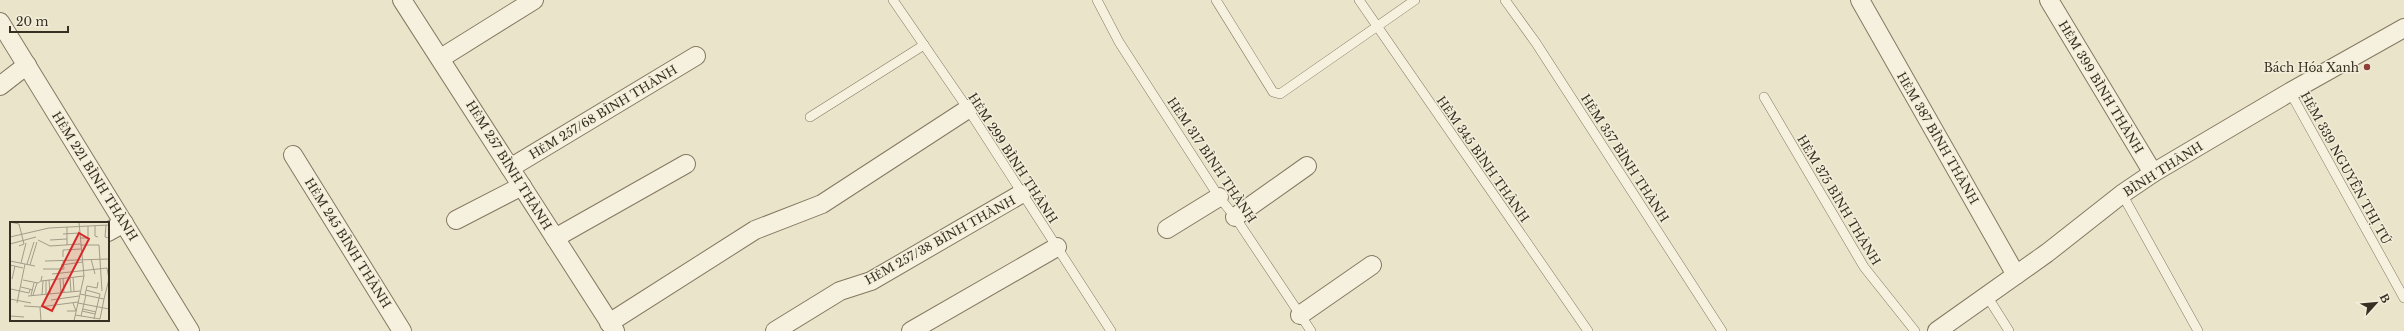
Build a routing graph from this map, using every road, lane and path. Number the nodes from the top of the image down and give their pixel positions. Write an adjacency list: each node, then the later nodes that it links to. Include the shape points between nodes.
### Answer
1 (402, 0): 16 (street, HẺM 257 BÌNH THÀNH)
2 (534, 0): 16 (street)
3 (893, 0): 14 (lane, HẺM 299 BÌNH THÀNH)
4 (1096, 0): 31 (lane, HẺM 317 BÌNH THÀNH, via 1119,42)
5 (1216, 0): 12 (lane, via 1273,92 1280,94)
6 (1359, 0): 12 (lane, HẺM 345 BÌNH THÀNH)
7 (1415, 0): 12 (lane)
8 (1505, 0): 52 (lane, HẺM 357 BÌNH THÀNH, via 1536,42)
9 (1860, 0): 40 (street, HẺM 387 BÌNH THÀNH)
10 (2048, 0): 27 (street, HẺM 399 BÌNH THÀNH)
11 (0, 22): 17 (street, HẺM 221 BÌNH THÀNH)
12 (1376, 28): 51 (lane, HẺM 345 BÌNH THÀNH)
13 (2404, 28): 19 (street, BÌNH THÀNH)
14 (924, 45): 21 (lane, HẺM 299 BÌNH THÀNH); 22 (lane)
15 (696, 56): 26 (street, HẺM 257/68 BÌNH THÀNH)
16 (441, 58): 26 (street, HẺM 257 BÌNH THÀNH)
17 (27, 65): 18 (street); 34 (street, HẺM 221 BÌNH THÀNH)
18 (0, 86)
19 (2290, 92): 27 (street, BÌNH THÀNH); 42 (lane, HẺM 339 NGUYỄN THỊ TÚ)
20 (1764, 97): 53 (lane, HẺM 375 BÌNH THÀNH, via 1864,267)
21 (968, 109): 29 (lane, HẺM 299 BÌNH THÀNH); 44 (street, via 822,204 755,230)
22 (810, 117)
23 (293, 155): 46 (street, HẺM 245 BÌNH THÀNH)
24 (686, 164): 37 (street)
25 (1307, 166): 32 (street)
26 (510, 168): 28 (street, HẺM 257 BÌNH THÀNH)
27 (2153, 174): 30 (street, BÌNH THÀNH)
28 (522, 186): 33 (street); 37 (street, HẺM 257 BÌNH THÀNH)
29 (1021, 194): 38 (lane, HẺM 299 BÌNH THÀNH); 47 (street, HẺM 257/38 BÌNH THÀNH, via 871,281 840,291)
30 (2122, 194): 40 (street, BÌNH THÀNH); 56 (lane)
31 (1219, 197): 32 (lane, HẺM 317 BÌNH THÀNH); 35 (street)
32 (1235, 217): 43 (lane, HẺM 317 BÌNH THÀNH)
33 (456, 220)
34 (124, 223): 36 (street); 45 (street, HẺM 221 BÌNH THÀNH)
35 (1167, 228)
36 (109, 231)
37 (555, 238): 44 (street, HẺM 257 BÌNH THÀNH)
38 (1057, 247): 48 (street); 49 (lane, HẺM 299 BÌNH THÀNH)
39 (1372, 265): 43 (street)
40 (2016, 275): 41 (street, BÌNH THÀNH)
41 (1987, 296): 54 (street, BÌNH THÀNH); 55 (lane)
42 (2404, 298)
43 (1300, 315): 50 (lane, HẺM 317 BÌNH THÀNH)
44 (612, 327)
45 (190, 331)
46 (402, 331)
47 (775, 331)
48 (911, 331)
49 (1111, 331)
50 (1311, 331)
51 (1588, 331)
52 (1722, 331)
53 (1915, 331)
54 (1937, 331)
55 (2009, 331)
56 (2198, 331)

